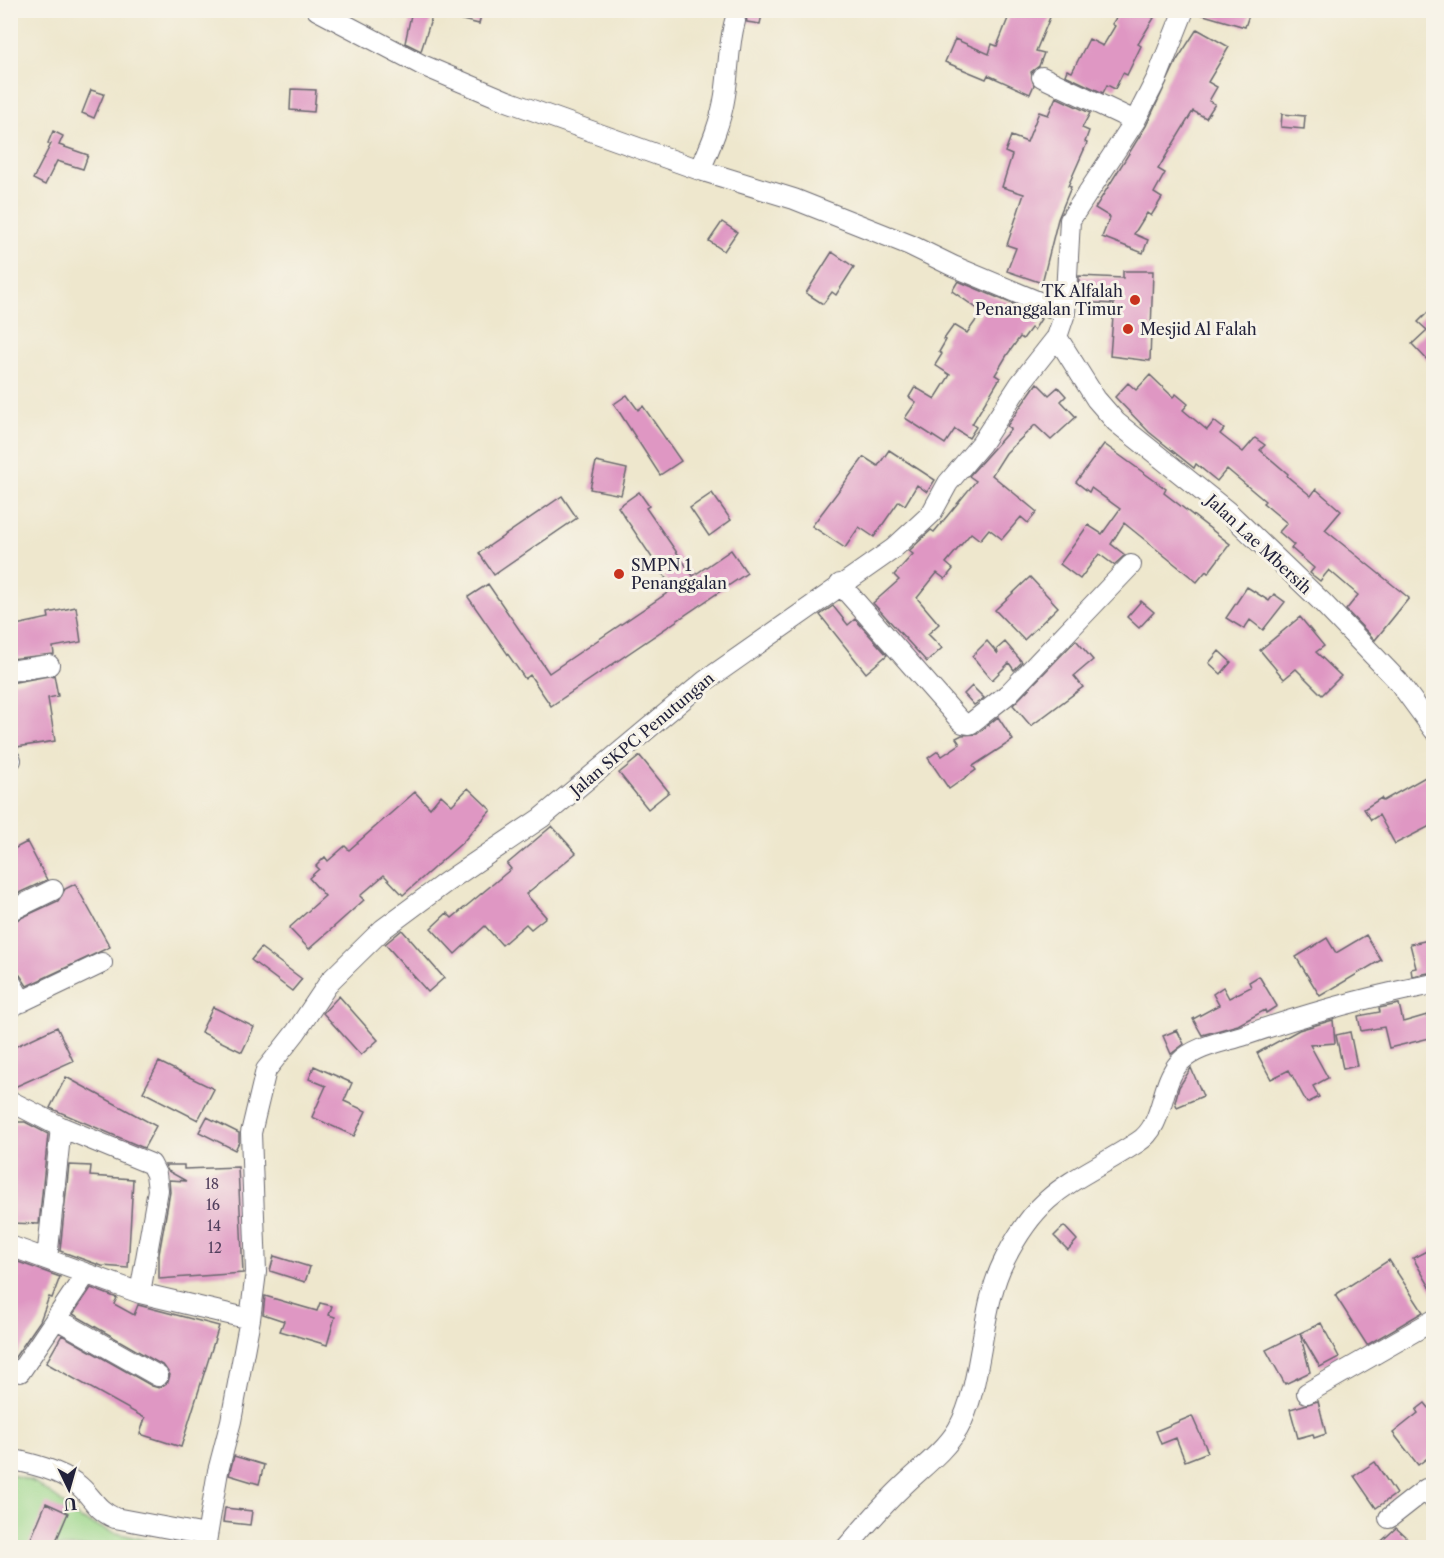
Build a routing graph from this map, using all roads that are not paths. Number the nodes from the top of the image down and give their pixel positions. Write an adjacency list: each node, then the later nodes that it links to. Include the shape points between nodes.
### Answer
1 (317, 10): 6 (street, via 422,65 507,101)
2 (1184, 10): 5 (street, Jalan SKPC Penutungan)
3 (735, 21): 6 (street, via 718,129)
4 (1042, 77): 5 (street)
5 (1135, 121): 7 (street, Jalan SKPC Penutungan, via 1070,220)
6 (700, 170): 7 (street, via 866,227)
7 (1065, 313): 8 (street, Jalan SKPC Penutungan)
8 (1057, 337): 10 (street, Jalan SKPC Penutungan, via 981,444 948,483 931,514 893,549); 13 (street, Jalan Lae Mbersih, via 1096,399 1116,422 1227,511 1322,602 1398,681)
9 (1131, 565): 10 (street, via 1008,694 970,724 957,717)
10 (840, 584): 27 (street, Jalan SKPC Penutungan, via 705,681 541,818 383,929 330,981 266,1070 251,1133 256,1272)
11 (49, 665): 12 (street)
12 (10, 671)
13 (1434, 730)
14 (53, 890): 15 (street)
15 (10, 911)
16 (102, 963): 19 (street)
17 (10, 981): 19 (street)
18 (1434, 984): 36 (street, via 1306,1015 1200,1049 1180,1063 1165,1085 1152,1128 1139,1141 1046,1198 1027,1219 1003,1261 958,1430)
19 (16, 1005)
20 (10, 1101): 21 (street)
21 (61, 1127): 23 (street); 25 (street, via 151,1164 156,1174 158,1190)
22 (10, 1246): 23 (street)
23 (48, 1259): 24 (street)
24 (86, 1274): 25 (street); 26 (street)
25 (140, 1293): 27 (street)
26 (57, 1320): 29 (street); 30 (street)
27 (250, 1320): 35 (street, Jalan SKPC Penutungan)
28 (1434, 1320): 31 (street)
29 (20, 1372)
30 (158, 1376)
31 (1306, 1393)
32 (10, 1459): 35 (street, via 68,1478 80,1486 101,1512)
33 (1431, 1490): 34 (street)
34 (1389, 1518)
35 (206, 1541)
36 (846, 1548)

